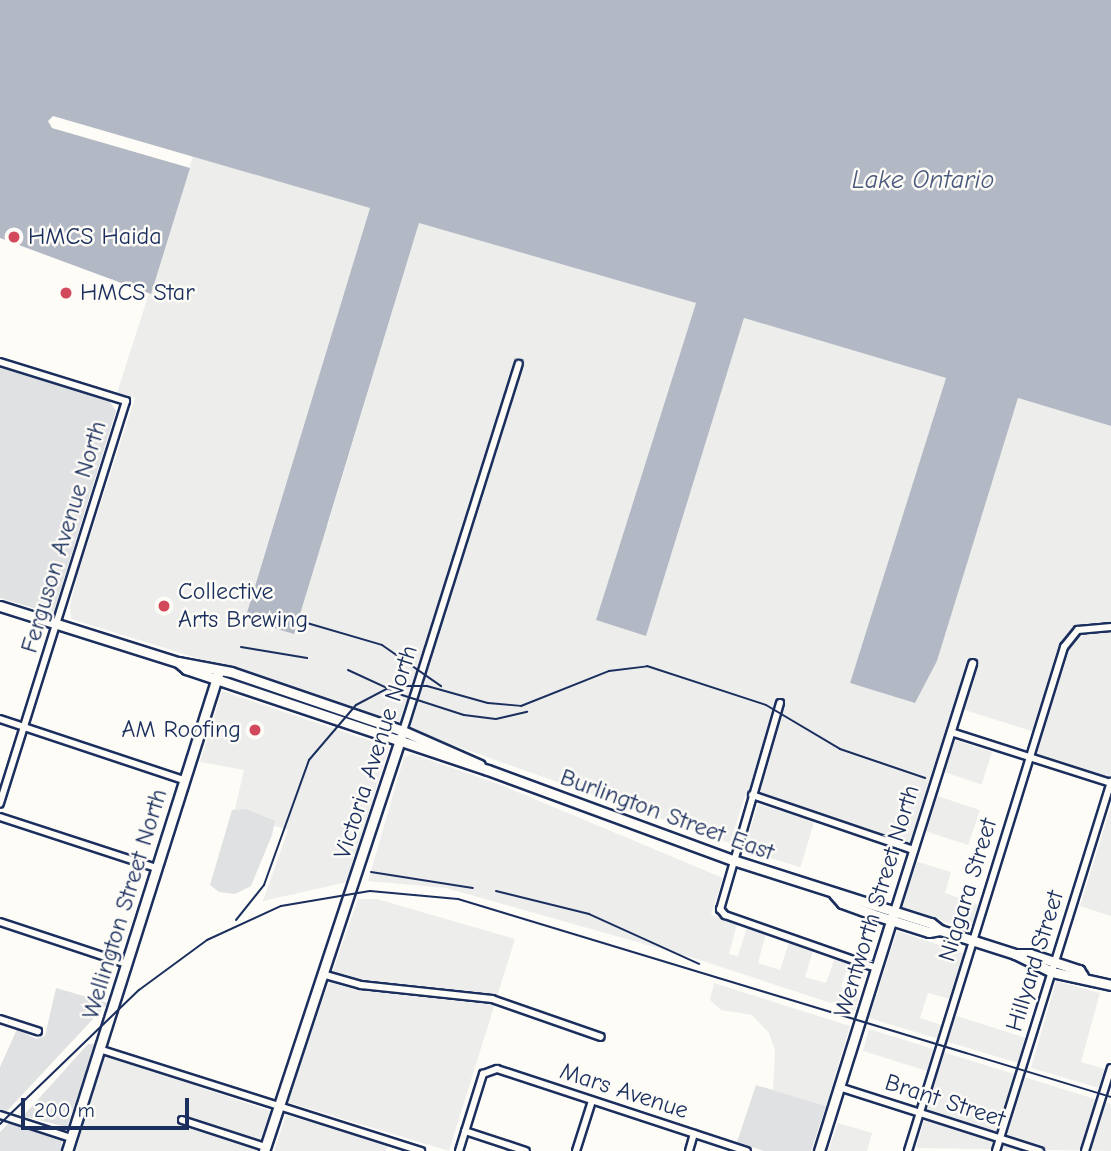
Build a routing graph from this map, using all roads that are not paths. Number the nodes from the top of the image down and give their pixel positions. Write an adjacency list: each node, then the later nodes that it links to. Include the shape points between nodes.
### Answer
1 (0, 362): 4 (street, Ferguson Avenue North, via 127,401)
2 (519, 365): 13 (street, Victoria Avenue North)
3 (0, 606): 4 (main road, Burlington Street East)
4 (57, 623): 6 (main road, Burlington Street East); 12 (street, Ferguson Avenue North)
5 (1111, 627): 16 (street, Niagara Street, via 1078,630 1067,641)
6 (178, 662): 8 (main road, Burlington Street East); 9 (main road, Burlington Street East)
7 (972, 663): 14 (street, Wentworth Street North)
8 (219, 668): 9 (main road, Wellington Street North); 13 (main road, Burlington Street East)
9 (217, 679): 15 (main road, Burlington Street East); 18 (main road, Wellington Street North)
10 (780, 703): 20 (street)
11 (0, 719): 12 (street)
12 (24, 726): 18 (street); 21 (street, Ferguson Avenue North)
13 (403, 731): 15 (main road, Victoria Avenue North); 17 (main road, Burlington Street East)
14 (951, 732): 16 (street); 23 (street, Wentworth Street North)
15 (400, 742): 17 (main road, Burlington Street East); 32 (main road, Victoria Avenue North)
16 (1030, 758): 19 (street); 28 (street, Niagara Street)
17 (488, 770): 24 (main road, Burlington Street East)
18 (183, 780): 25 (main road, Wellington Street North)
19 (1111, 783): 30 (street, Hillyard Street)
20 (752, 795): 23 (street); 24 (street)
21 (0, 804)
22 (0, 817): 25 (street)
23 (914, 850): 26 (street, Wentworth Street North)
24 (733, 860): 26 (main road, Burlington Street East, via 834,894 842,903); 31 (street, via 719,904 721,912)
25 (156, 868): 29 (main road, Wellington Street North)
26 (893, 915): 28 (main road, Burlington Street East); 31 (main road, Wentworth Street North)
27 (0, 922): 29 (street)
28 (973, 941): 30 (main road, Burlington Street East); 42 (street, Niagara Street)
29 (127, 964): 37 (main road, Wellington Street North)
30 (1054, 967): 33 (main road, Burlington Street East, via 1075,979 1083,976); 48 (street, Hillyard Street)
31 (876, 968): 39 (main road, Wentworth Street North)
32 (322, 974): 36 (street, via 361,985 492,999); 41 (main road, Victoria Avenue North)
33 (1111, 985)
34 (0, 1019): 35 (street)
35 (38, 1031)
36 (601, 1037)
37 (100, 1049): 41 (street); 47 (main road, Wellington Street North)
38 (1111, 1068): 62 (street)
39 (839, 1087): 42 (street, Brant Street); 58 (main road, Wentworth Street North)
40 (592, 1101): 45 (street, Mars Avenue, via 488,1070); 46 (street, Mars Avenue); 55 (street)
41 (280, 1106): 49 (main road, Victoria Avenue North); 50 (street)
42 (919, 1113): 48 (street, Brant Street); 59 (street, Niagara Street)
43 (0, 1115): 47 (street)
44 (182, 1120): 49 (street)
45 (465, 1131): 53 (street); 54 (street)
46 (694, 1134): 56 (street); 57 (street, Mars Avenue)
47 (71, 1138): 51 (main road, Wellington Street North)
48 (1000, 1139): 60 (street, Hillyard Street); 61 (street, Brant Street)
49 (265, 1149)
50 (409, 1149): 52 (street)
51 (67, 1151)
52 (421, 1151)
53 (459, 1151)
54 (526, 1151)
55 (576, 1151)
56 (689, 1151)
57 (747, 1151)
58 (819, 1151)
59 (908, 1151)
60 (996, 1151)
61 (1040, 1151)
62 (1085, 1151)

